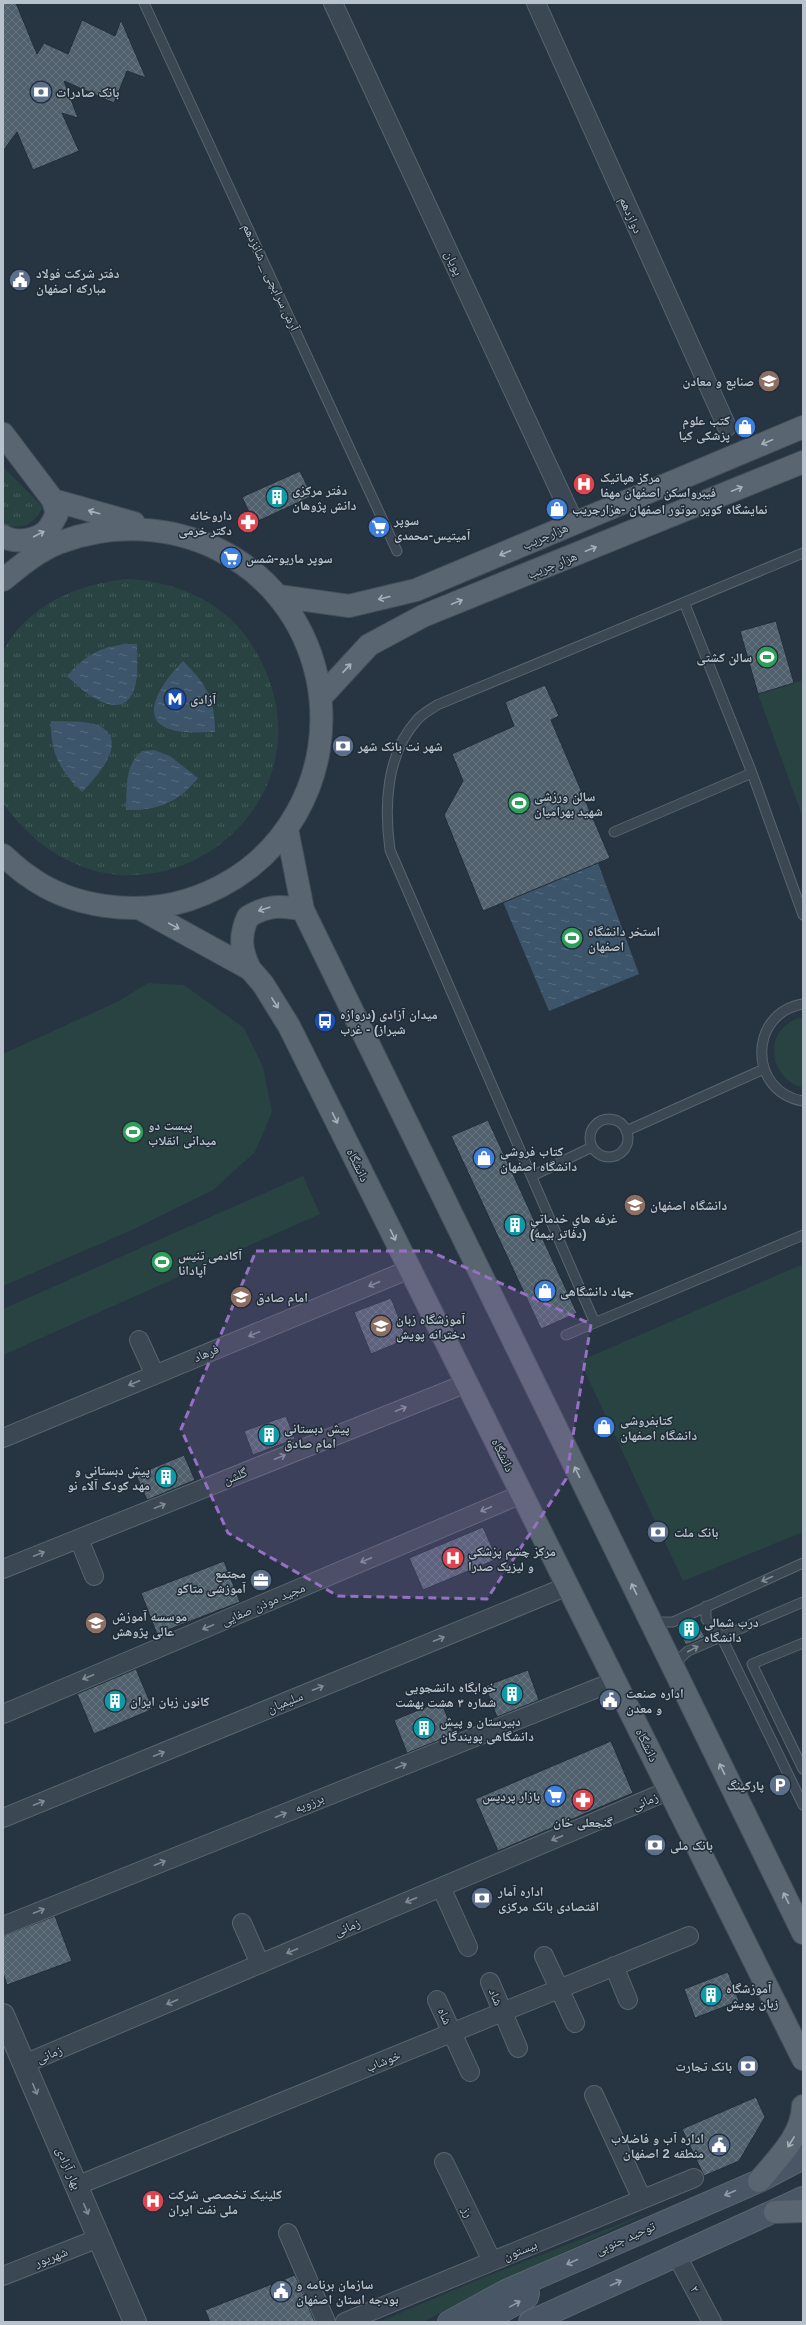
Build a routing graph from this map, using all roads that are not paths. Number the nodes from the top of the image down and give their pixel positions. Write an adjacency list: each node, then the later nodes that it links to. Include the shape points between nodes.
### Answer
1 (144, 3): 14 (lane, آرش سرابچی _ شانزدهم)
2 (333, 3): 11 (street, پویان)
3 (536, 3): 5 (street, دوازدهم)
4 (803, 427): 8 (main road, هزارجریب, one-way to 8)
5 (727, 428)
6 (3, 434): 9 (main road)
7 (803, 462): 10 (main road, هزار جریب, one-way to 7)
8 (690, 475): 10 (main road); 11 (main road, هزارجریب)
9 (53, 500): 12 (main road, one-way to 9); 13 (main road, one-way to 9, via 10,540 30,539 48,529 57,514)
10 (702, 503): 19 (main road, هزار جریب, one-way to 10, via 369,645 423,616)
11 (575, 524): 17 (main road, هزارجریب, one-way to 17, via 416,590 349,606)
12 (158, 530): 16 (main road, via 124,528 83,535 56,544 26,561); 17 (main road, via 192,538 224,552 253,572)
13 (3, 536)
14 (397, 551)
15 (803, 553): 18 (lane)
16 (3, 580)
17 (278, 596): 19 (main road, via 298,627 313,661)
18 (684, 602): 20 (lane); 33 (lane, via 437,706 417,720 403,740 394,766 388,791 386,820 390,850)
19 (321, 697): 21 (main road, via 322,732 316,766 305,799)
20 (752, 773): 22 (lane); 26 (lane)
21 (287, 829): 24 (main road, via 265,855 238,877 213,890 174,904); 25 (main road)
22 (614, 832)
23 (3, 855): 24 (main road, via 28,876 63,894 100,905)
24 (139, 908): 27 (main road, دانشگاه, one-way to 27)
25 (302, 910): 27 (main road, one-way to 27, via 269,907 248,917 242,938 242,954); 50 (main road, one-way to 25)
26 (803, 915)
27 (250, 969): 35 (main road, دانشگاه, one-way to 35, via 263,984 289,1026)
28 (803, 1004): 29 (lane, via 785,1010 767,1029 761,1053)
29 (764, 1069): 30 (lane, via 776,1088 788,1097); 31 (lane)
30 (803, 1101)
31 (626, 1131): 32 (lane, via 627,1144 618,1154 607,1156); 32 (lane, via 616,1121 600,1121 591,1131)
32 (592, 1147): 33 (lane)
33 (532, 1176): 36 (lane)
34 (803, 1235): 36 (lane)
35 (410, 1269): 39 (street, فرهاد, one-way to 39); 40 (main road, دانشگاه)
36 (595, 1323): 37 (lane)
37 (566, 1335)
38 (139, 1340): 39 (street)
39 (155, 1375): 41 (street, فرهاد, one-way to 41)
40 (467, 1383): 42 (main road, دانشگاه); 43 (street, گلشن, one-way to 40)
41 (3, 1438)
42 (522, 1494): 47 (main road, دانشگاه); 55 (street, مجید موذن صفایی, one-way to 55)
43 (79, 1538): 45 (street, گلشن, one-way to 43); 46 (street)
44 (803, 1563): 49 (lane, one-way to 49)
45 (3, 1569)
46 (94, 1576)
47 (568, 1586): 54 (main road, دانشگاه); 59 (street, سلیمیان, one-way to 47)
48 (803, 1602): 51 (lane)
49 (706, 1606): 50 (lane, via 673,1622 659,1622); 51 (lane, via 706,1619)
50 (648, 1616): 53 (main road)
51 (721, 1636): 53 (lane, one-way to 51, via 680,1658 688,1651); 58 (lane)
52 (803, 1643): 56 (lane, via 752,1664)
53 (675, 1674): 63 (main road, one-way to 53)
54 (615, 1681): 57 (main road, دانشگاه); 62 (street, برزویه, one-way to 54)
55 (3, 1714)
56 (803, 1769)
57 (670, 1790): 60 (street, زمانی, one-way to 60); 78 (main road, دانشگاه)
58 (803, 1805)
59 (3, 1818)
60 (441, 1887): 65 (street); 67 (street, زمانی, one-way to 67)
61 (242, 1923): 67 (street)
62 (3, 1926)
63 (803, 1933)
64 (689, 1936): 68 (street, خوشاب)
65 (468, 1947)
66 (544, 1956): 70 (street)
67 (260, 1964): 79 (street, زمانی, one-way to 79)
68 (614, 1966): 70 (street, خوشاب); 72 (street)
69 (490, 1982): 73 (street, شاد)
70 (559, 1989): 73 (street, خوشاب); 75 (street)
71 (438, 2000): 76 (street, شاه)
72 (628, 2000)
73 (502, 2012): 76 (street, خوشاب); 77 (street, شاد)
74 (3, 2016): 79 (street, بهار آزادی)
75 (575, 2023)
76 (452, 2032): 80 (street, شاه); 87 (street, خوشاب)
77 (518, 2048)
78 (803, 2059)
79 (24, 2064): 87 (street, بهار آزادی, one-way to 87)
80 (470, 2072)
81 (594, 2094): 89 (street)
82 (803, 2106): 86 (main road, one-way to 86, via 802,2117 792,2142)
83 (803, 2158): 86 (main road, توحید جنوبی)
84 (444, 2162): 95 (street, رز)
85 (694, 2178): 89 (street, بیستون)
86 (759, 2181): 97 (main road, توحید جنوبی, one-way to 97)
87 (76, 2186): 93 (street, بهار آزادی, one-way to 93)
88 (803, 2198): 91 (main road)
89 (642, 2199): 95 (street, بیستون)
90 (803, 2211): 91 (main road)
91 (774, 2212): 94 (main road)
92 (288, 2233): 100 (street)
93 (99, 2238): 96 (street, شهریور); 99 (street, بهار آزادی)
94 (677, 2256): 98 (main road, one-way to 94); 105 (street, ۲)
95 (492, 2261): 101 (street, بیستون)
96 (3, 2276)
97 (513, 2288): 102 (main road, توحید جنوبی); 103 (main road, one-way to 97, via 527,2297 525,2289)
98 (557, 2316): 104 (main road)
99 (135, 2322)
100 (326, 2322)
101 (345, 2322)
102 (450, 2322)
103 (483, 2322)
104 (530, 2322)
105 (712, 2322)

